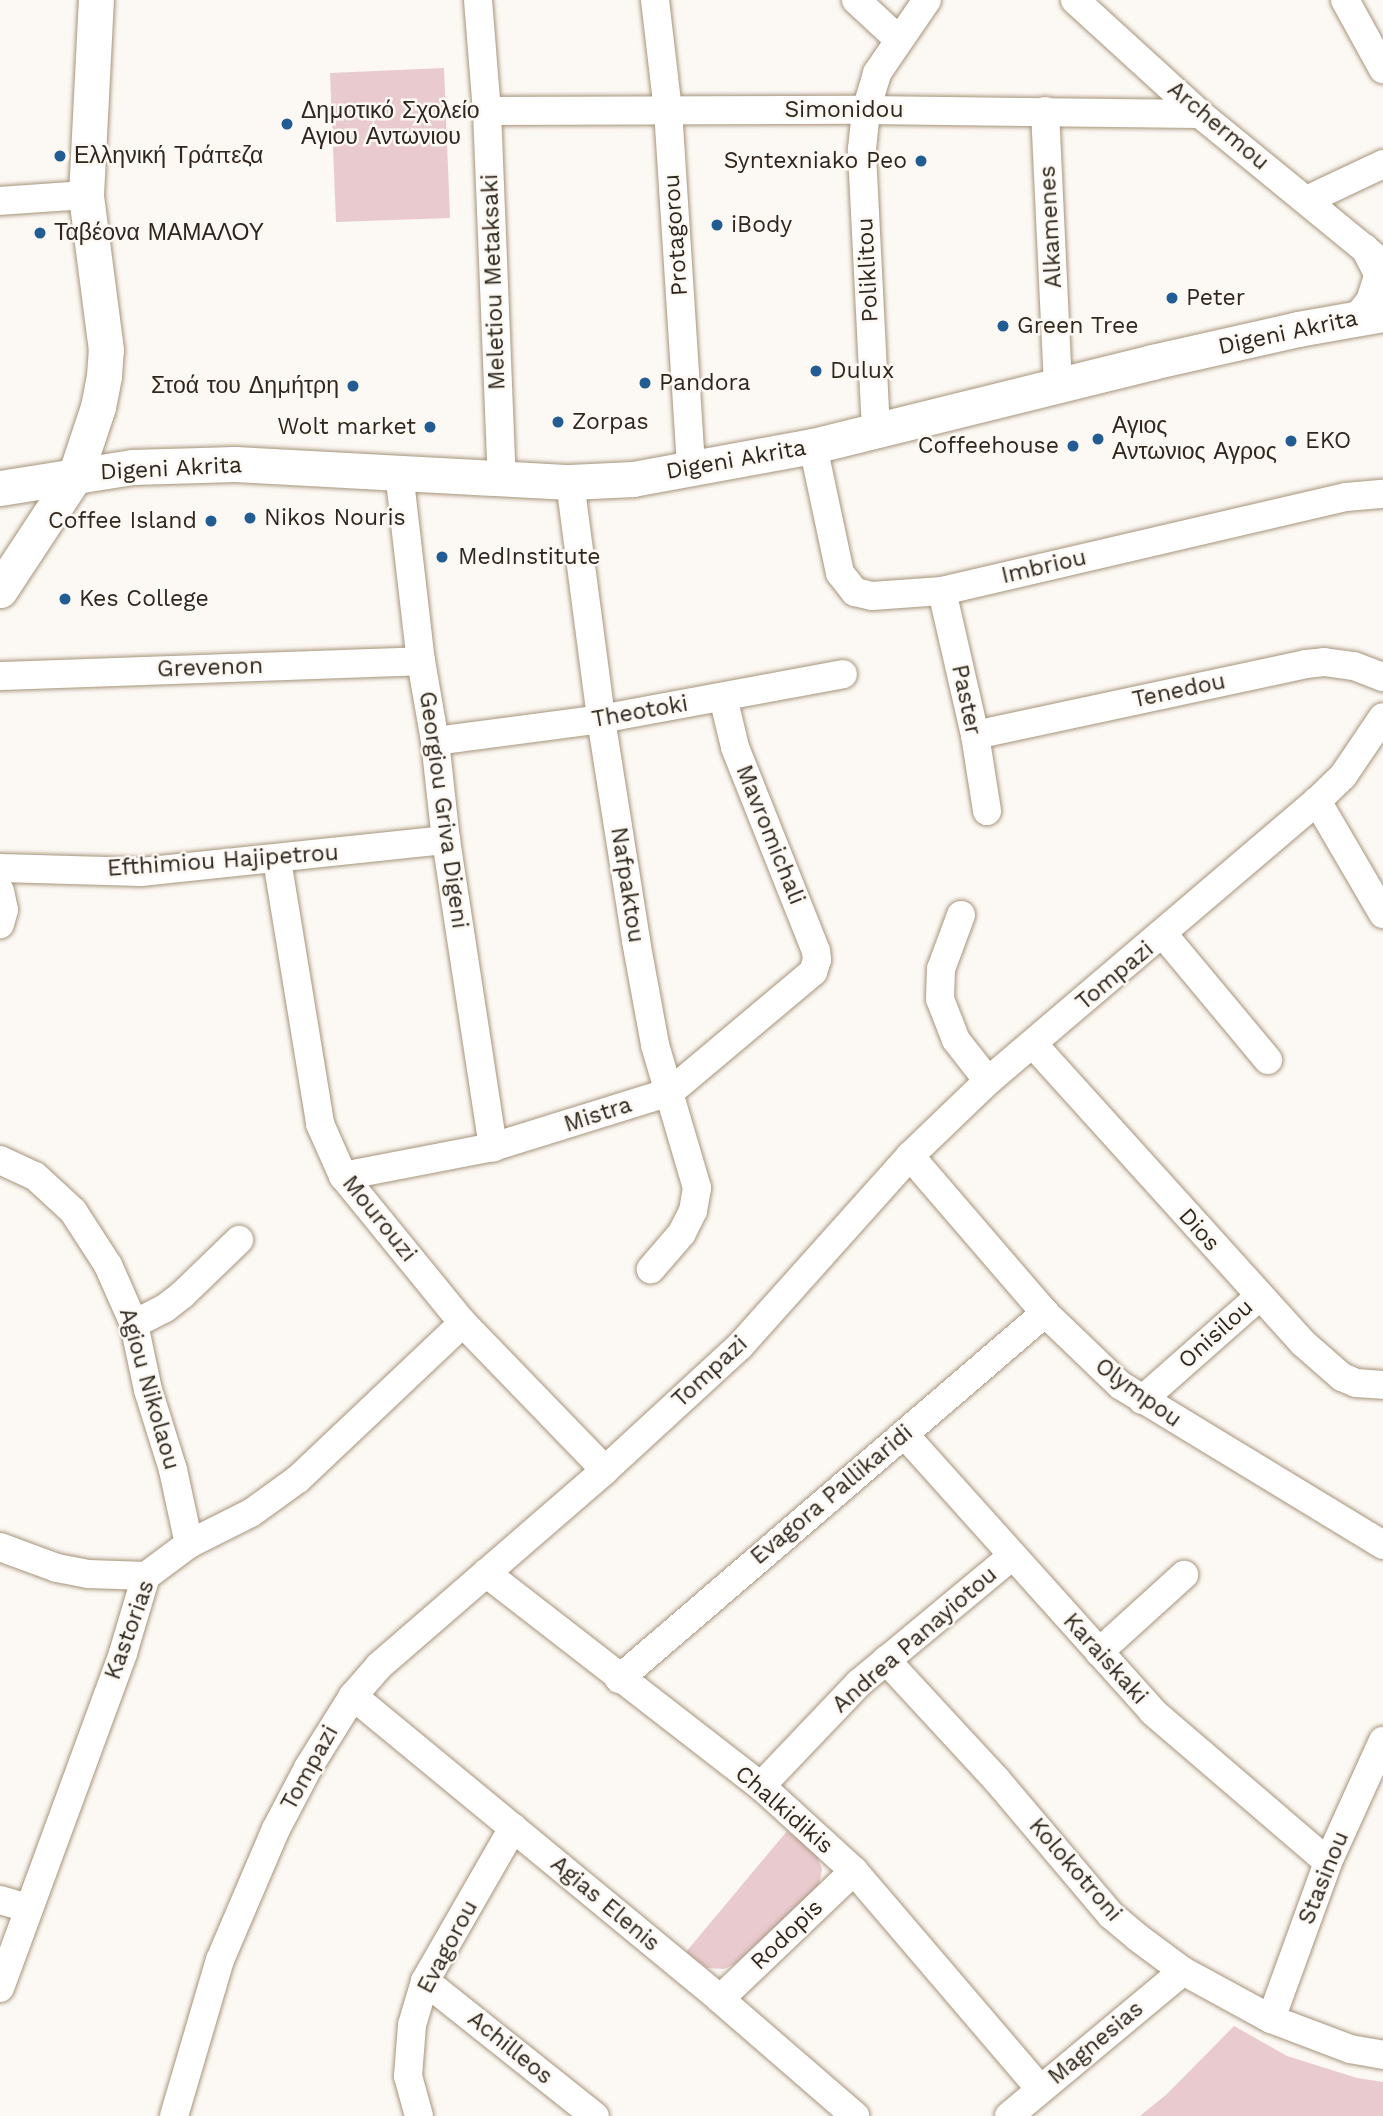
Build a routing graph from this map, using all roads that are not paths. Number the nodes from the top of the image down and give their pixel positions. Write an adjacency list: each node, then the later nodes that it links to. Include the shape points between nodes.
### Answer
1 (96, 0): 16 (main road)
2 (478, 0): 12 (street, Meletiou Metaksaki)
3 (655, 0): 10 (street, Protagorou)
4 (856, 0): 8 (street)
5 (927, 0): 8 (street, Poliklitou)
6 (1075, 0): 14 (street, Archermou)
7 (1345, 0): 9 (street)
8 (898, 39): 11 (street, Poliklitou, via 877,73)
9 (1383, 69)
10 (668, 110): 11 (street, Simonidou); 12 (street, Simonidou); 24 (street, Protagorou)
11 (866, 110): 13 (street, Simonidou); 22 (street, Poliklitou, via 862,149)
12 (487, 111): 28 (street, Meletiou Metaksaki)
13 (1045, 111): 14 (street, Simonidou); 21 (street, Alkamenes)
14 (1200, 114): 17 (street, Archermou)
15 (1383, 164): 17 (street)
16 (86, 195): 18 (street); 26 (main road, via 106,350 98,407)
17 (1307, 200): 19 (street, Archermou)
18 (0, 201)
19 (1374, 256): 20 (street, Archermou, via 1377,279)
20 (1370, 316): 21 (main road, Digeni Akrita)
21 (1058, 385): 22 (main road, Digeni Akrita)
22 (876, 430): 23 (main road, Digeni Akrita)
23 (813, 446): 24 (main road, Digeni Akrita); 33 (street, Imbriou, via 836,560 850,589 886,597)
24 (691, 470): 29 (main road, Digeni Akrita)
25 (399, 472): 26 (main road, Digeni Akrita, via 235,464 132,467); 28 (main road, Digeni Akrita); 34 (street, Georgiou Griva Digeni)
26 (75, 476): 27 (main road); 30 (main road); 32 (main road)
27 (0, 479)
28 (502, 480): 29 (main road, Digeni Akrita)
29 (570, 482): 40 (street, Nafpaktou)
30 (0, 488)
31 (1383, 494): 33 (street, Imbriou, via 1346,497)
32 (0, 590)
33 (942, 591): 41 (street, Paster)
34 (421, 661): 36 (street, Grevenon); 42 (street, Georgiou Griva Digeni)
35 (843, 674): 38 (street, Theotoki)
36 (0, 676)
37 (1383, 677): 41 (street, Tenedou, via 1354,666 1306,664)
38 (723, 697): 40 (street, Theotoki); 53 (street, Mavromichali, via 735,747 816,951)
39 (1383, 717): 43 (street, Tompazi, via 1343,776)
40 (601, 719): 42 (street, Theotoki); 57 (street, Nafpaktou, via 655,1045)
41 (975, 735): 44 (street, Paster)
42 (435, 741): 45 (street, Georgiou Griva Digeni)
43 (1317, 801): 49 (street); 52 (street, Tompazi)
44 (986, 811)
45 (446, 841): 46 (street, Efthimiou Hajipetrou); 58 (street, Georgiou Griva Digeni)
46 (277, 860): 47 (street, Efthimiou Hajipetrou, via 141,872); 61 (street, Mourouzi, via 320,1124)
47 (0, 869)
48 (0, 891): 51 (street, via 4,910)
49 (1383, 914)
50 (961, 915): 56 (street, via 941,969 940,999 956,1040)
51 (0, 924)
52 (1163, 934): 54 (street, Tompazi); 55 (street)
53 (813, 972): 57 (street, Mistra)
54 (1034, 1044): 56 (street, Tompazi); 64 (street, Dios)
55 (1268, 1060)
56 (988, 1081): 59 (street, Tompazi)
57 (670, 1092): 58 (street, Mistra); 63 (street, Nafpaktou, via 697,1188 682,1233)
58 (493, 1147): 61 (street, Mistra)
59 (910, 1156): 65 (street, Olympou); 71 (street, Tompazi, via 740,1346)
60 (0, 1160): 67 (street, Agiou Nikolaou, via 35,1176 73,1211 108,1265)
61 (343, 1176): 66 (street, Mourouzi)
62 (239, 1240): 67 (street, via 183,1294)
63 (651, 1269)
64 (1259, 1297): 68 (street, Dios, via 1342,1377); 69 (street, Onisilou)
65 (1045, 1314): 69 (street, Olympou, via 1101,1369); 70 (street, Evagora Pallikaridi)
66 (463, 1322): 71 (street, Mourouzi); 72 (street, Kastorias, via 298,1479 251,1513)
67 (134, 1324): 72 (street, Agiou Nikolaou)
68 (1383, 1385)
69 (1142, 1400): 73 (street, Olympou)
70 (904, 1433): 75 (street, Karaiskaki); 81 (street, Evagora Pallikaridi)
71 (605, 1470): 76 (street, Tompazi)
72 (189, 1544): 78 (street, Kastorias)
73 (1383, 1545)
74 (0, 1547): 78 (street, via 57,1568)
75 (1012, 1556): 79 (street, Karaiskaki); 80 (street, Andrea Panayiotou)
76 (486, 1573): 81 (street, Chalkidikis); 82 (street, Tompazi, via 379,1666)
77 (1184, 1575): 79 (street)
78 (146, 1576): 89 (street, Kastorias, via 123,1653)
79 (1099, 1652): 86 (street, Karaiskaki, via 1153,1712)
80 (886, 1660): 84 (street, Andrea Panayiotou); 90 (street, Kolokotroni, via 996,1779 1111,1915)
81 (619, 1679): 84 (street, Chalkidikis)
82 (353, 1696): 85 (street, Agias Elenis); 97 (street, Tompazi, via 276,1829 220,1960)
83 (1383, 1741): 86 (street, Stasinou)
84 (761, 1786): 87 (street, Chalkidikis)
85 (513, 1828): 91 (street, Evagorou); 93 (street, Agias Elenis)
86 (1328, 1862): 94 (street, Stasinou)
87 (854, 1871): 93 (street, Rodopis); 96 (street, Chalkidikis)
88 (0, 1900): 89 (street)
89 (28, 1908): 92 (street, Kastorias)
90 (1183, 1971): 94 (street, Kolokotroni); 96 (street, Magnesias)
91 (425, 1980): 98 (street, Evagorou, via 412,2025 408,2076); 99 (street, Achilleos)
92 (0, 1988)
93 (720, 1999): 100 (street, Agias Elenis)
94 (1271, 2019): 95 (street, Kolokotroni, via 1349,2049)
95 (1383, 2055)
96 (1040, 2089): 101 (street, Magnesias)
97 (174, 2116)
98 (419, 2116)
99 (594, 2116)
100 (855, 2116)
101 (1009, 2116)

